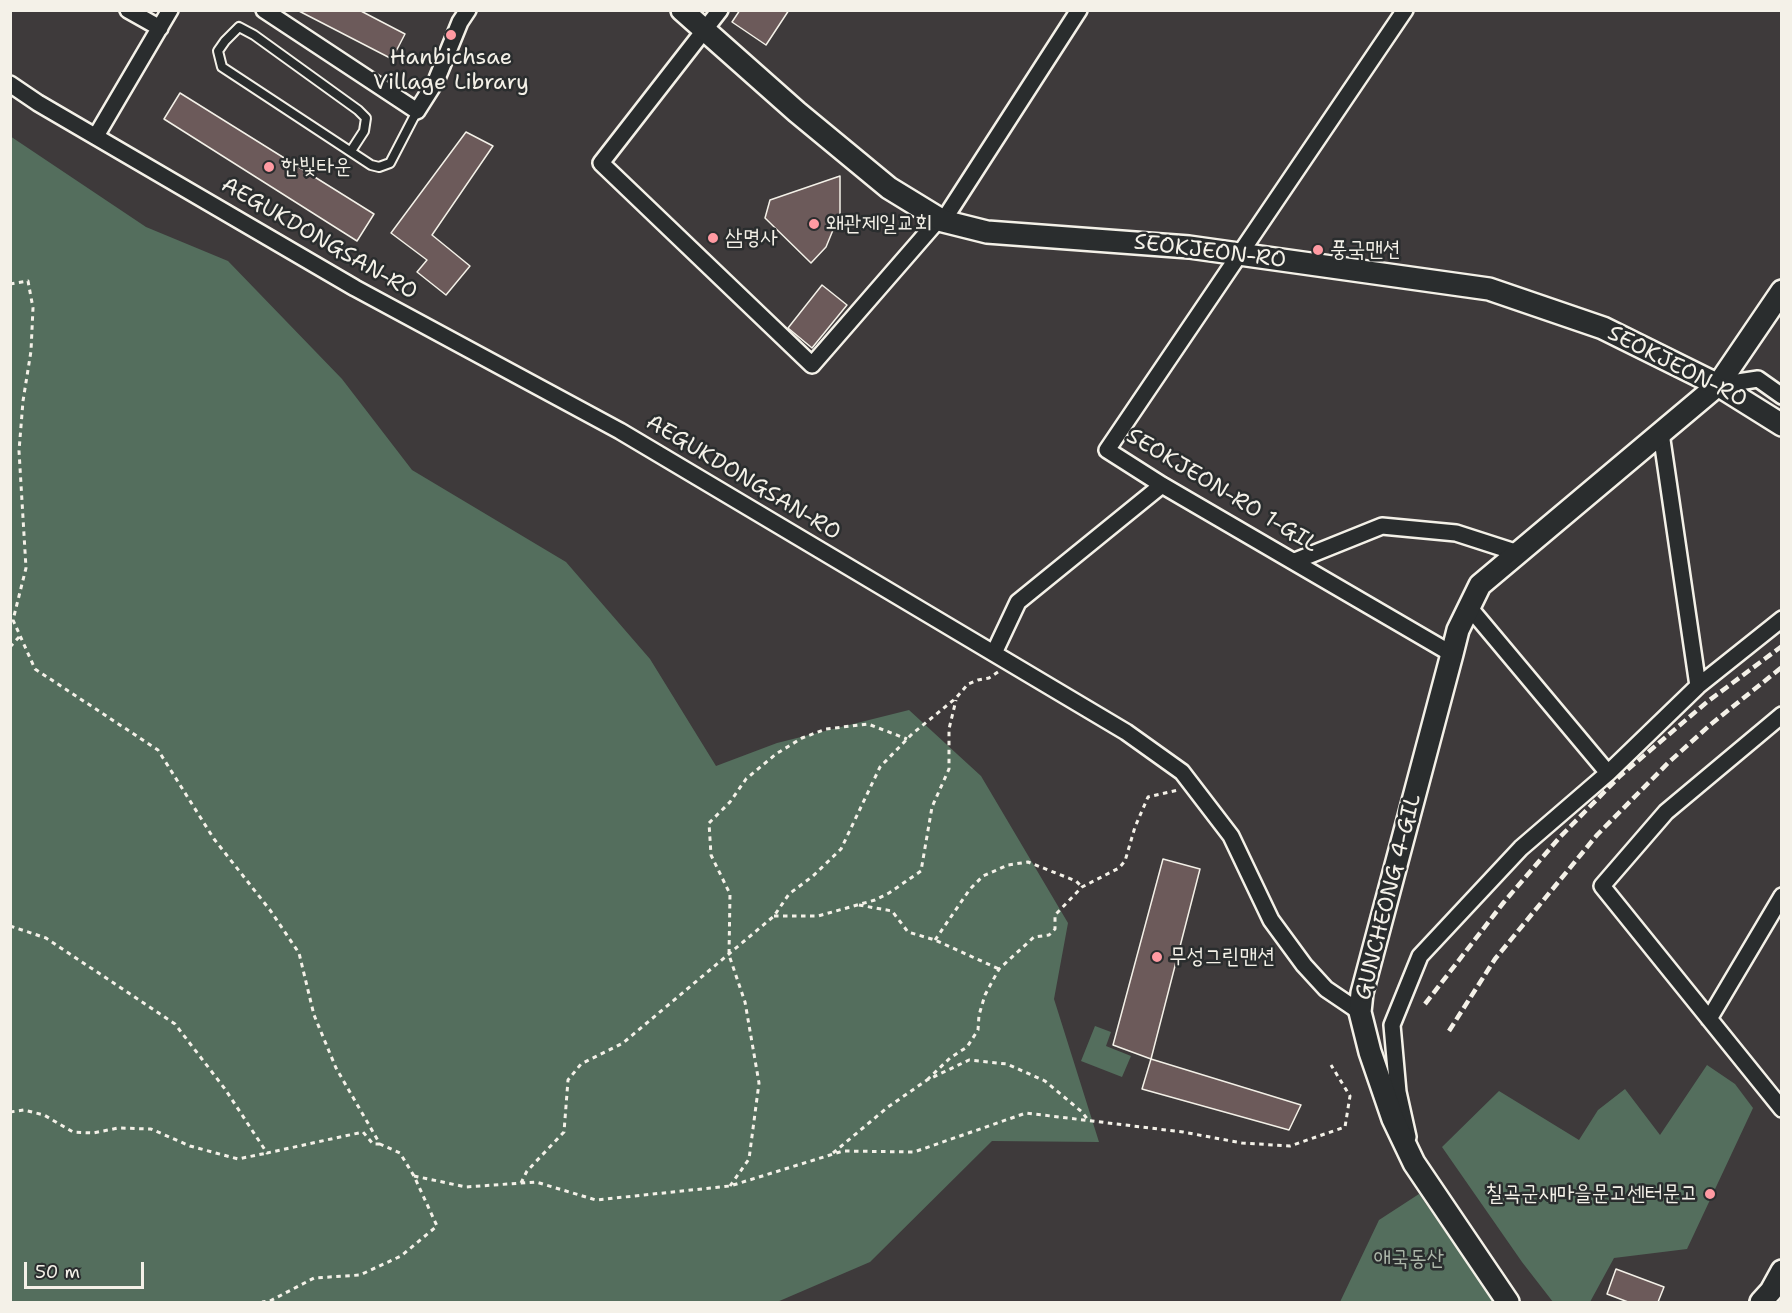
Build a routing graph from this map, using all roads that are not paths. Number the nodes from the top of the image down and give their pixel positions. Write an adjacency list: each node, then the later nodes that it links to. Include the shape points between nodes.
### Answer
1 (128, 10): 9 (street)
2 (170, 10): 9 (street)
3 (264, 10): 12 (street)
4 (468, 10): 12 (street, via 436,81)
5 (682, 10): 10 (street, SEOKJEON-RO)
6 (720, 10): 10 (street)
7 (1079, 10): 15 (street)
8 (1405, 10): 16 (street)
9 (160, 28): 13 (street)
10 (705, 31): 15 (street, SEOKJEON-RO, via 889,188); 15 (street, via 601,163 812,365)
11 (10, 84): 13 (street, AEGUKDONGSAN-RO)
12 (417, 111): 14 (lane, via 390,164 371,165)
13 (96, 136): 28 (street, AEGUKDONGSAN-RO, via 355,288 620,431)
14 (351, 151): 14 (lane, via 364,131 366,118 358,110 240,27 225,41 218,51 222,67)
15 (941, 220): 16 (street, SEOKJEON-RO, via 987,232)
16 (1240, 254): 18 (street, SEOKJEON-RO, via 1488,289 1603,328); 22 (street, SEOKJEON-RO 1-GIL, via 1107,450)
17 (1782, 291): 18 (street, GUNCHEONG 4-GIL)
18 (1718, 385): 19 (street, via 1758,379); 20 (street, SEOKJEON-RO); 21 (street, GUNCHEONG 4-GIL)
19 (1782, 396)
20 (1782, 425)
21 (1661, 433): 23 (street, GUNCHEONG 4-GIL); 29 (street)
22 (1162, 485): 24 (street, SEOKJEON-RO 1-GIL); 28 (street, via 1018,602)
23 (1518, 554): 24 (street, via 1456,533 1382,526); 25 (street, GUNCHEONG 4-GIL, via 1480,585)
24 (1295, 561): 27 (street, SEOKJEON-RO 1-GIL)
25 (1469, 607): 27 (street, GUNCHEONG 4-GIL); 31 (street)
26 (1782, 618): 29 (street)
27 (1452, 654): 35 (street, GUNCHEONG 4-GIL)
28 (1000, 656): 35 (street, AEGUKDONGSAN-RO, via 1126,732 1182,772 1231,836 1271,920 1304,965 1326,989)
29 (1698, 686): 31 (street)
30 (1782, 715): 36 (street, via 1666,812 1602,886)
31 (1608, 773): 38 (street, via 1521,848 1420,956 1392,1025 1398,1092)
32 (1782, 896): 34 (street)
33 (1782, 905): 34 (street)
34 (1765, 924): 36 (street)
35 (1360, 1012): 38 (street, GUNCHEONG 4-GIL, via 1393,1119)
36 (1709, 1019): 37 (street)
37 (1782, 1110)
38 (1414, 1163): 40 (street, GUNCHEONG 4-GIL)
39 (1782, 1270): 41 (street)
40 (1508, 1302)
41 (1761, 1302)

